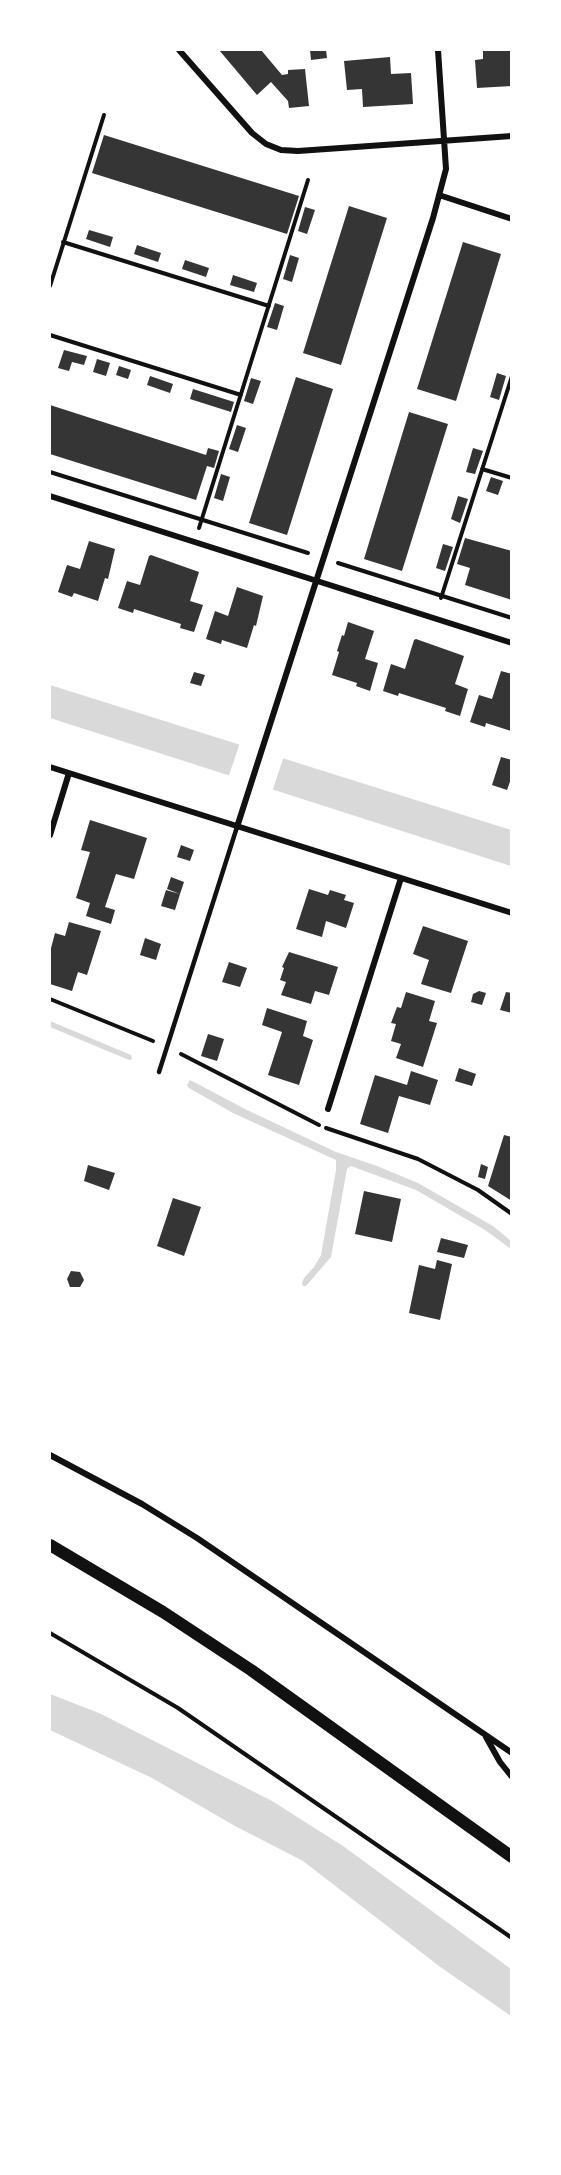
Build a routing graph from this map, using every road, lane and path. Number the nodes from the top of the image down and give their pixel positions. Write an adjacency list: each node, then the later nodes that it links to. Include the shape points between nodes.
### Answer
1 (179, 50): 5 (street, via 242,123 276,149 298,152)
2 (438, 50): 5 (street)
3 (104, 115): 9 (path)
4 (512, 136): 5 (street)
5 (445, 141): 7 (street, via 446,169)
6 (308, 180): 11 (path)
7 (439, 195): 8 (street); 20 (street)
8 (512, 219)
9 (63, 243): 10 (path); 11 (path)
10 (50, 286)
11 (268, 306): 14 (path)
12 (50, 334): 14 (path)
13 (511, 380): 15 (path)
14 (241, 395): 19 (path)
15 (482, 469): 17 (path); 22 (path)
16 (50, 472): 19 (path)
17 (512, 478)
18 (50, 496): 21 (street)
19 (202, 519): 20 (path)
20 (323, 558): 21 (street); 23 (path)
21 (316, 580): 24 (street); 27 (street)
22 (443, 592)
23 (512, 618)
24 (512, 643)
25 (50, 767): 26 (street)
26 (69, 773): 27 (street); 28 (street)
27 (237, 827): 29 (street); 32 (lane)
28 (50, 835)
29 (401, 878): 30 (street); 34 (street)
30 (512, 913)
31 (50, 999): 32 (path)
32 (167, 1047): 33 (lane); 35 (path, via 316,1124 418,1159 478,1190)
33 (159, 1072)
34 (328, 1109)
35 (512, 1214)
36 (50, 1455): 39 (street, via 197,1538)
37 (50, 1545): 42 (main road, via 241,1663)
38 (50, 1633): 43 (path, via 178,1708)
39 (486, 1736): 40 (street); 41 (street)
40 (512, 1753)
41 (512, 1777)
42 (512, 1857)
43 (512, 1938)

